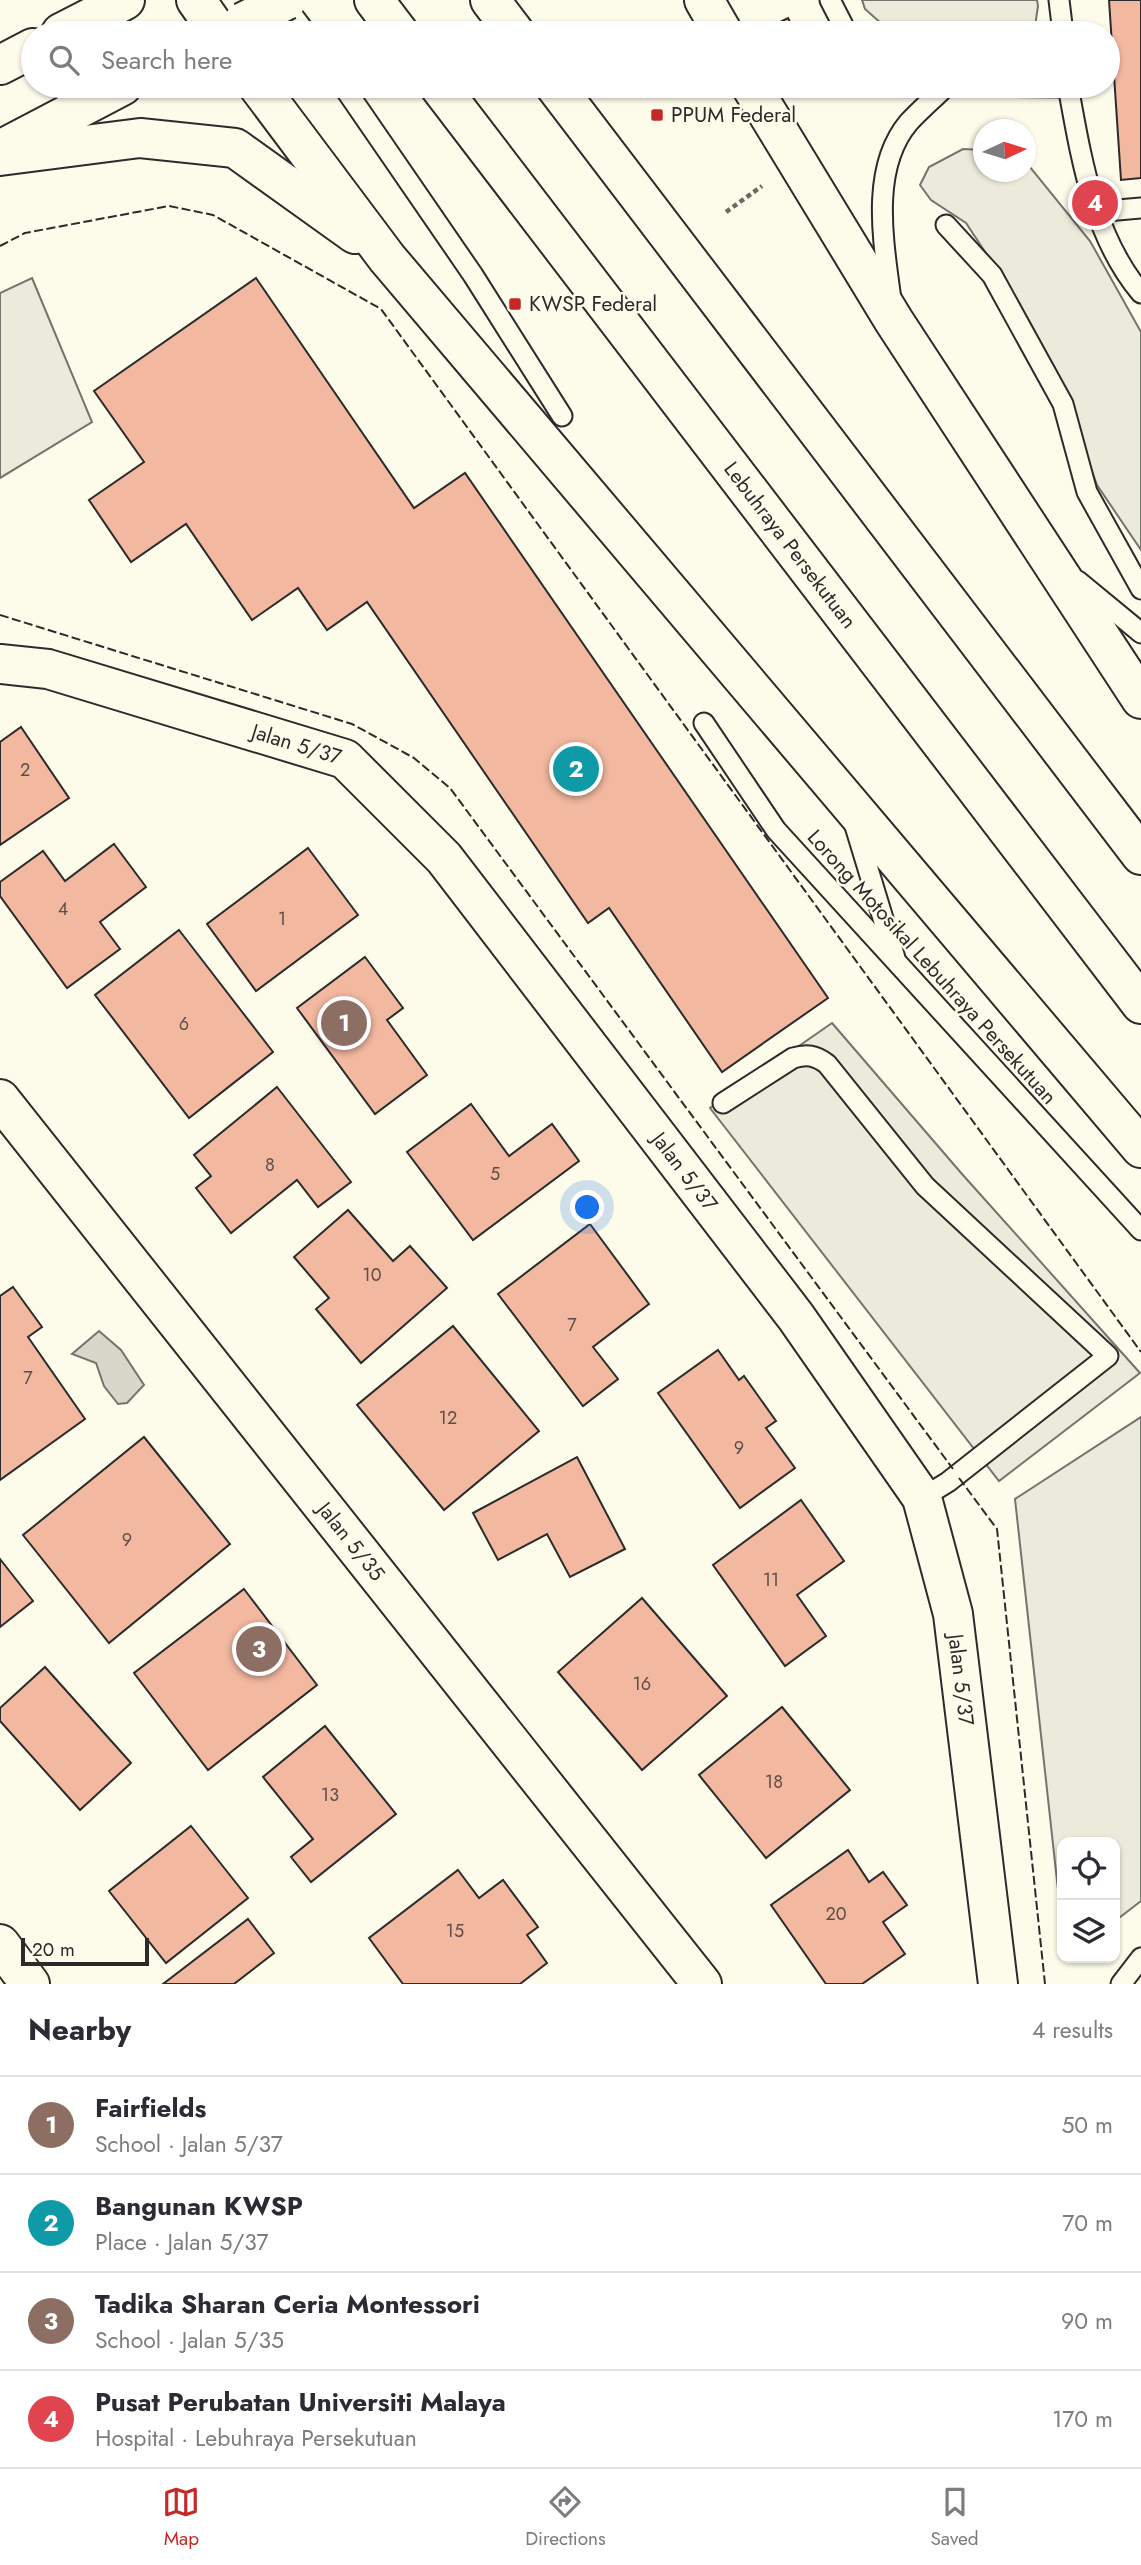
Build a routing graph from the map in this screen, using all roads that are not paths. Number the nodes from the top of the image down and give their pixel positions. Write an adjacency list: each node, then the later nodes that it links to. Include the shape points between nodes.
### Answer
1 (125, 0): 9 (main road)
2 (196, 0): 10 (main road)
3 (281, 0): 12 (lane)
4 (287, 0): 11 (main road, bridge)
5 (374, 0): 13 (main road)
6 (490, 0): 14 (main road)
7 (830, 0): 15 (lane)
8 (1059, 0): 16 (lane)
9 (84, 21)
10 (219, 21)
11 (244, 21)
12 (297, 21)
13 (391, 21)
14 (506, 21)
15 (841, 21)
16 (1062, 21)
17 (21, 54): 18 (main road)
18 (0, 65)
19 (99, 98): 27 (main road)
20 (267, 98): 32 (main road)
21 (352, 98): 35 (lane)
22 (448, 98): 45 (main road, Lebuhraya Persekutuan)
23 (564, 98): 43 (main road)
24 (758, 98): 34 (main road)
25 (932, 98): 34 (lane, via 908,123 891,153 882,209)
26 (1070, 98): 30 (lane)
27 (0, 150)
28 (0, 156): 32 (main road, via 140,138 235,148)
29 (1141, 208): 30 (lane)
30 (1095, 212): 33 (lane, via 1129,279)
31 (946, 225): 37 (lane, via 992,275 1063,404 1087,492)
32 (387, 258): 42 (main road)
33 (1141, 293)
34 (894, 321): 36 (main road)
35 (562, 416)
36 (1051, 558): 38 (lane); 40 (main road)
37 (1141, 589)
38 (1141, 633)
39 (0, 664): 50 (main road, Jalan 5/37, via 48,669 345,759 444,858 796,1317)
40 (1141, 699)
41 (704, 723): 44 (lane, Lorong Motosikal Lebuhraya Persekutuan, via 776,830)
42 (848, 802): 44 (lane); 48 (main road)
43 (1141, 855)
44 (896, 962): 49 (lane, Lorong Motosikal Lebuhraya Persekutuan)
45 (1141, 1004)
46 (0, 1099): 54 (main road, Jalan 5/35)
47 (723, 1103): 50 (lane, via 793,1058 817,1056 925,1186 1108,1356)
48 (1141, 1148)
49 (1141, 1230)
50 (922, 1499): 55 (main road, Jalan 5/37, via 953,1615)
51 (0, 1944): 53 (main road)
52 (1141, 1958): 56 (lane)
53 (30, 1984)
54 (702, 1984)
55 (998, 1984)
56 (1121, 1984)

